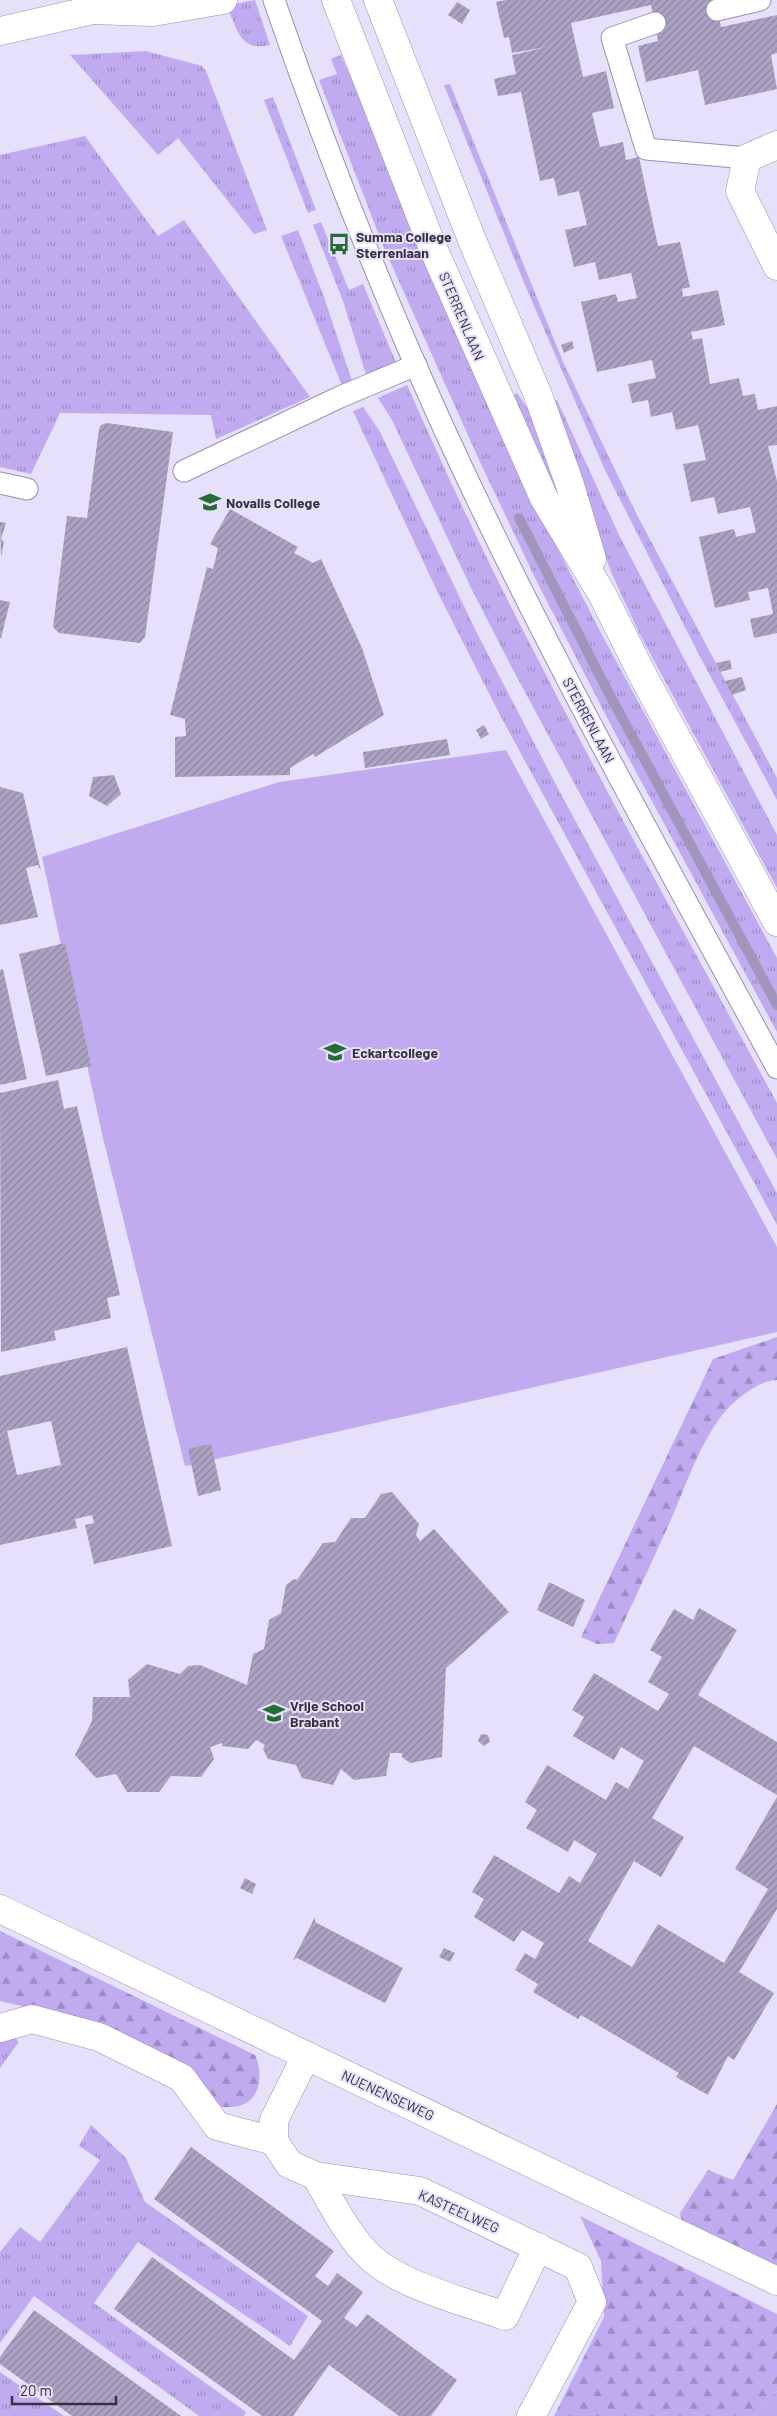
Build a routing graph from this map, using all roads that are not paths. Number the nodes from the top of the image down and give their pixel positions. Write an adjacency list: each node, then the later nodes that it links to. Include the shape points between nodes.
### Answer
1 (223, 0): 6 (street, via 153,12)
2 (274, 0): 13 (lane, STERRENLAAN, via 310,105)
3 (336, 0): 17 (street, STERRENLAAN, via 433,248 489,378 544,498)
4 (378, 0): 17 (street, STERRENLAAN, via 472,240 538,395 570,485)
5 (760, 0): 7 (lane)
6 (104, 5): 9 (street)
7 (717, 10)
8 (655, 23): 11 (lane, via 612,38 646,149)
9 (0, 31)
10 (777, 145): 11 (street)
11 (748, 158): 12 (street, via 740,191)
12 (777, 266)
13 (416, 365): 14 (lane); 19 (lane, STERRENLAAN, via 481,506 583,711)
14 (184, 471)
15 (0, 483): 16 (lane)
16 (27, 489)
17 (602, 594): 18 (street, STERRENLAAN)
18 (777, 922)
19 (777, 1068)
20 (0, 1909): 24 (street, NUENENSEWEG)
21 (0, 2014): 22 (lane)
22 (32, 2019): 23 (street); 25 (street, via 99,2037 182,2078 217,2126)
23 (0, 2028)
24 (306, 2056): 25 (street, via 274,2120); 28 (street, NUENENSEWEG)
25 (274, 2141): 26 (street, KASTEELWEG, via 289,2164)
26 (316, 2176): 27 (street, KASTEELWEG, via 420,2191); 27 (street, via 366,2253 394,2276 505,2316)
27 (538, 2247): 29 (street, KASTEELWEG, via 578,2267 592,2302)
28 (777, 2281)
29 (531, 2416)

